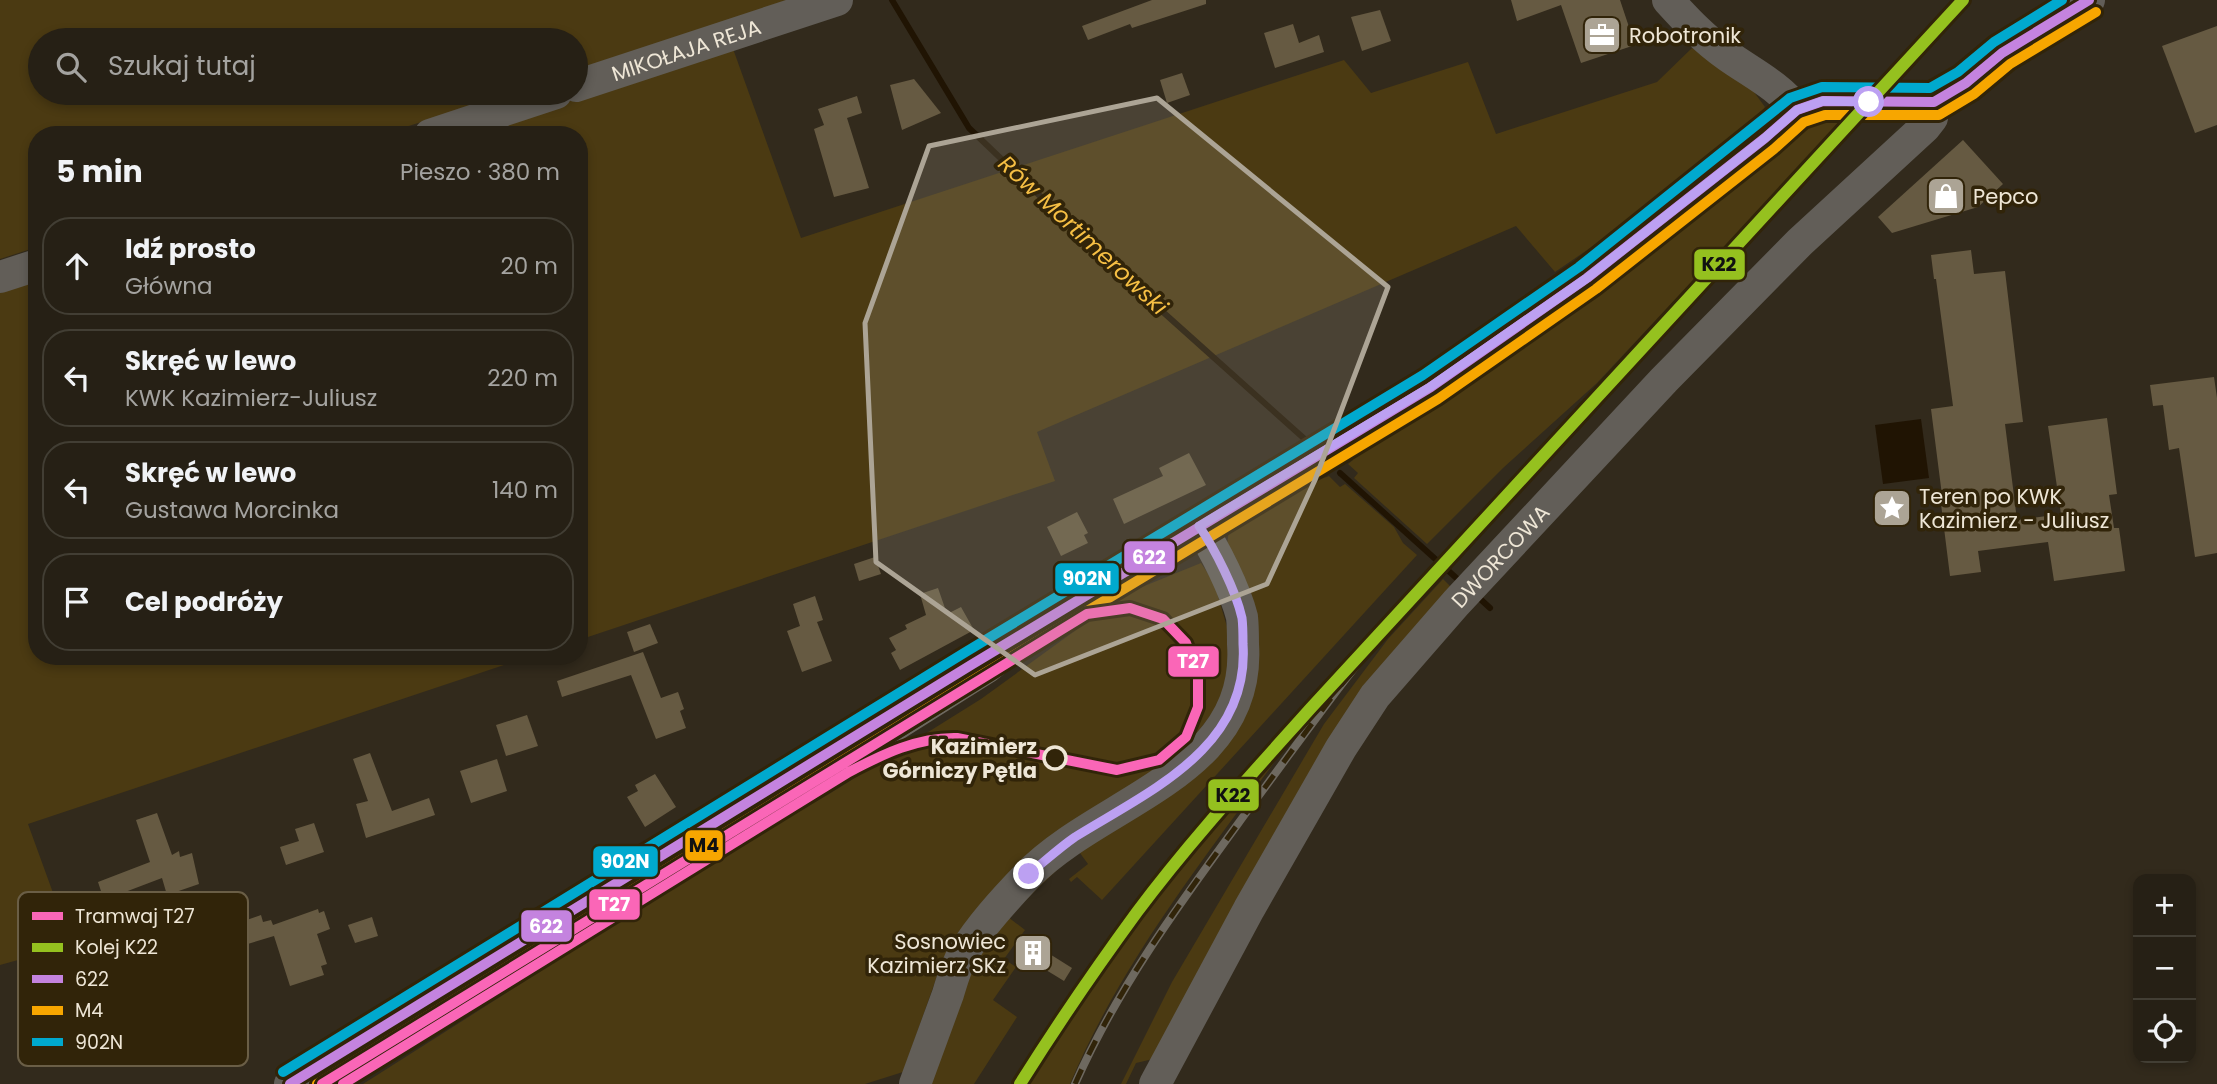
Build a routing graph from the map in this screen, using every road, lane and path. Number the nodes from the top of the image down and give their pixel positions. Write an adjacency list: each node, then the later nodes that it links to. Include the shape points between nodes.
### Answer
1 (837, 0): 4 (street, MIKOŁAJA REJA)
2 (1668, 0): 7 (street, via 1693,28)
3 (2089, 0): 5 (street, via 2020,41)
4 (588, 82)
5 (1934, 102): 7 (street, via 1823,101); 14 (street, DWORCOWA, via 1932,118 1925,127 1790,252 1664,380 1375,696 1340,748)
6 (520, 105): 8 (street)
7 (1797, 110): 11 (street, via 1587,278 1430,387)
8 (456, 126)
9 (28, 268): 10 (street)
10 (0, 277)
11 (1199, 526): 12 (street); 13 (street, via 1219,559 1242,617 1241,688 1230,716 1180,771 1072,839 1029,874 983,925 961,957)
12 (290, 1084)
13 (915, 1084)
14 (1155, 1084)

